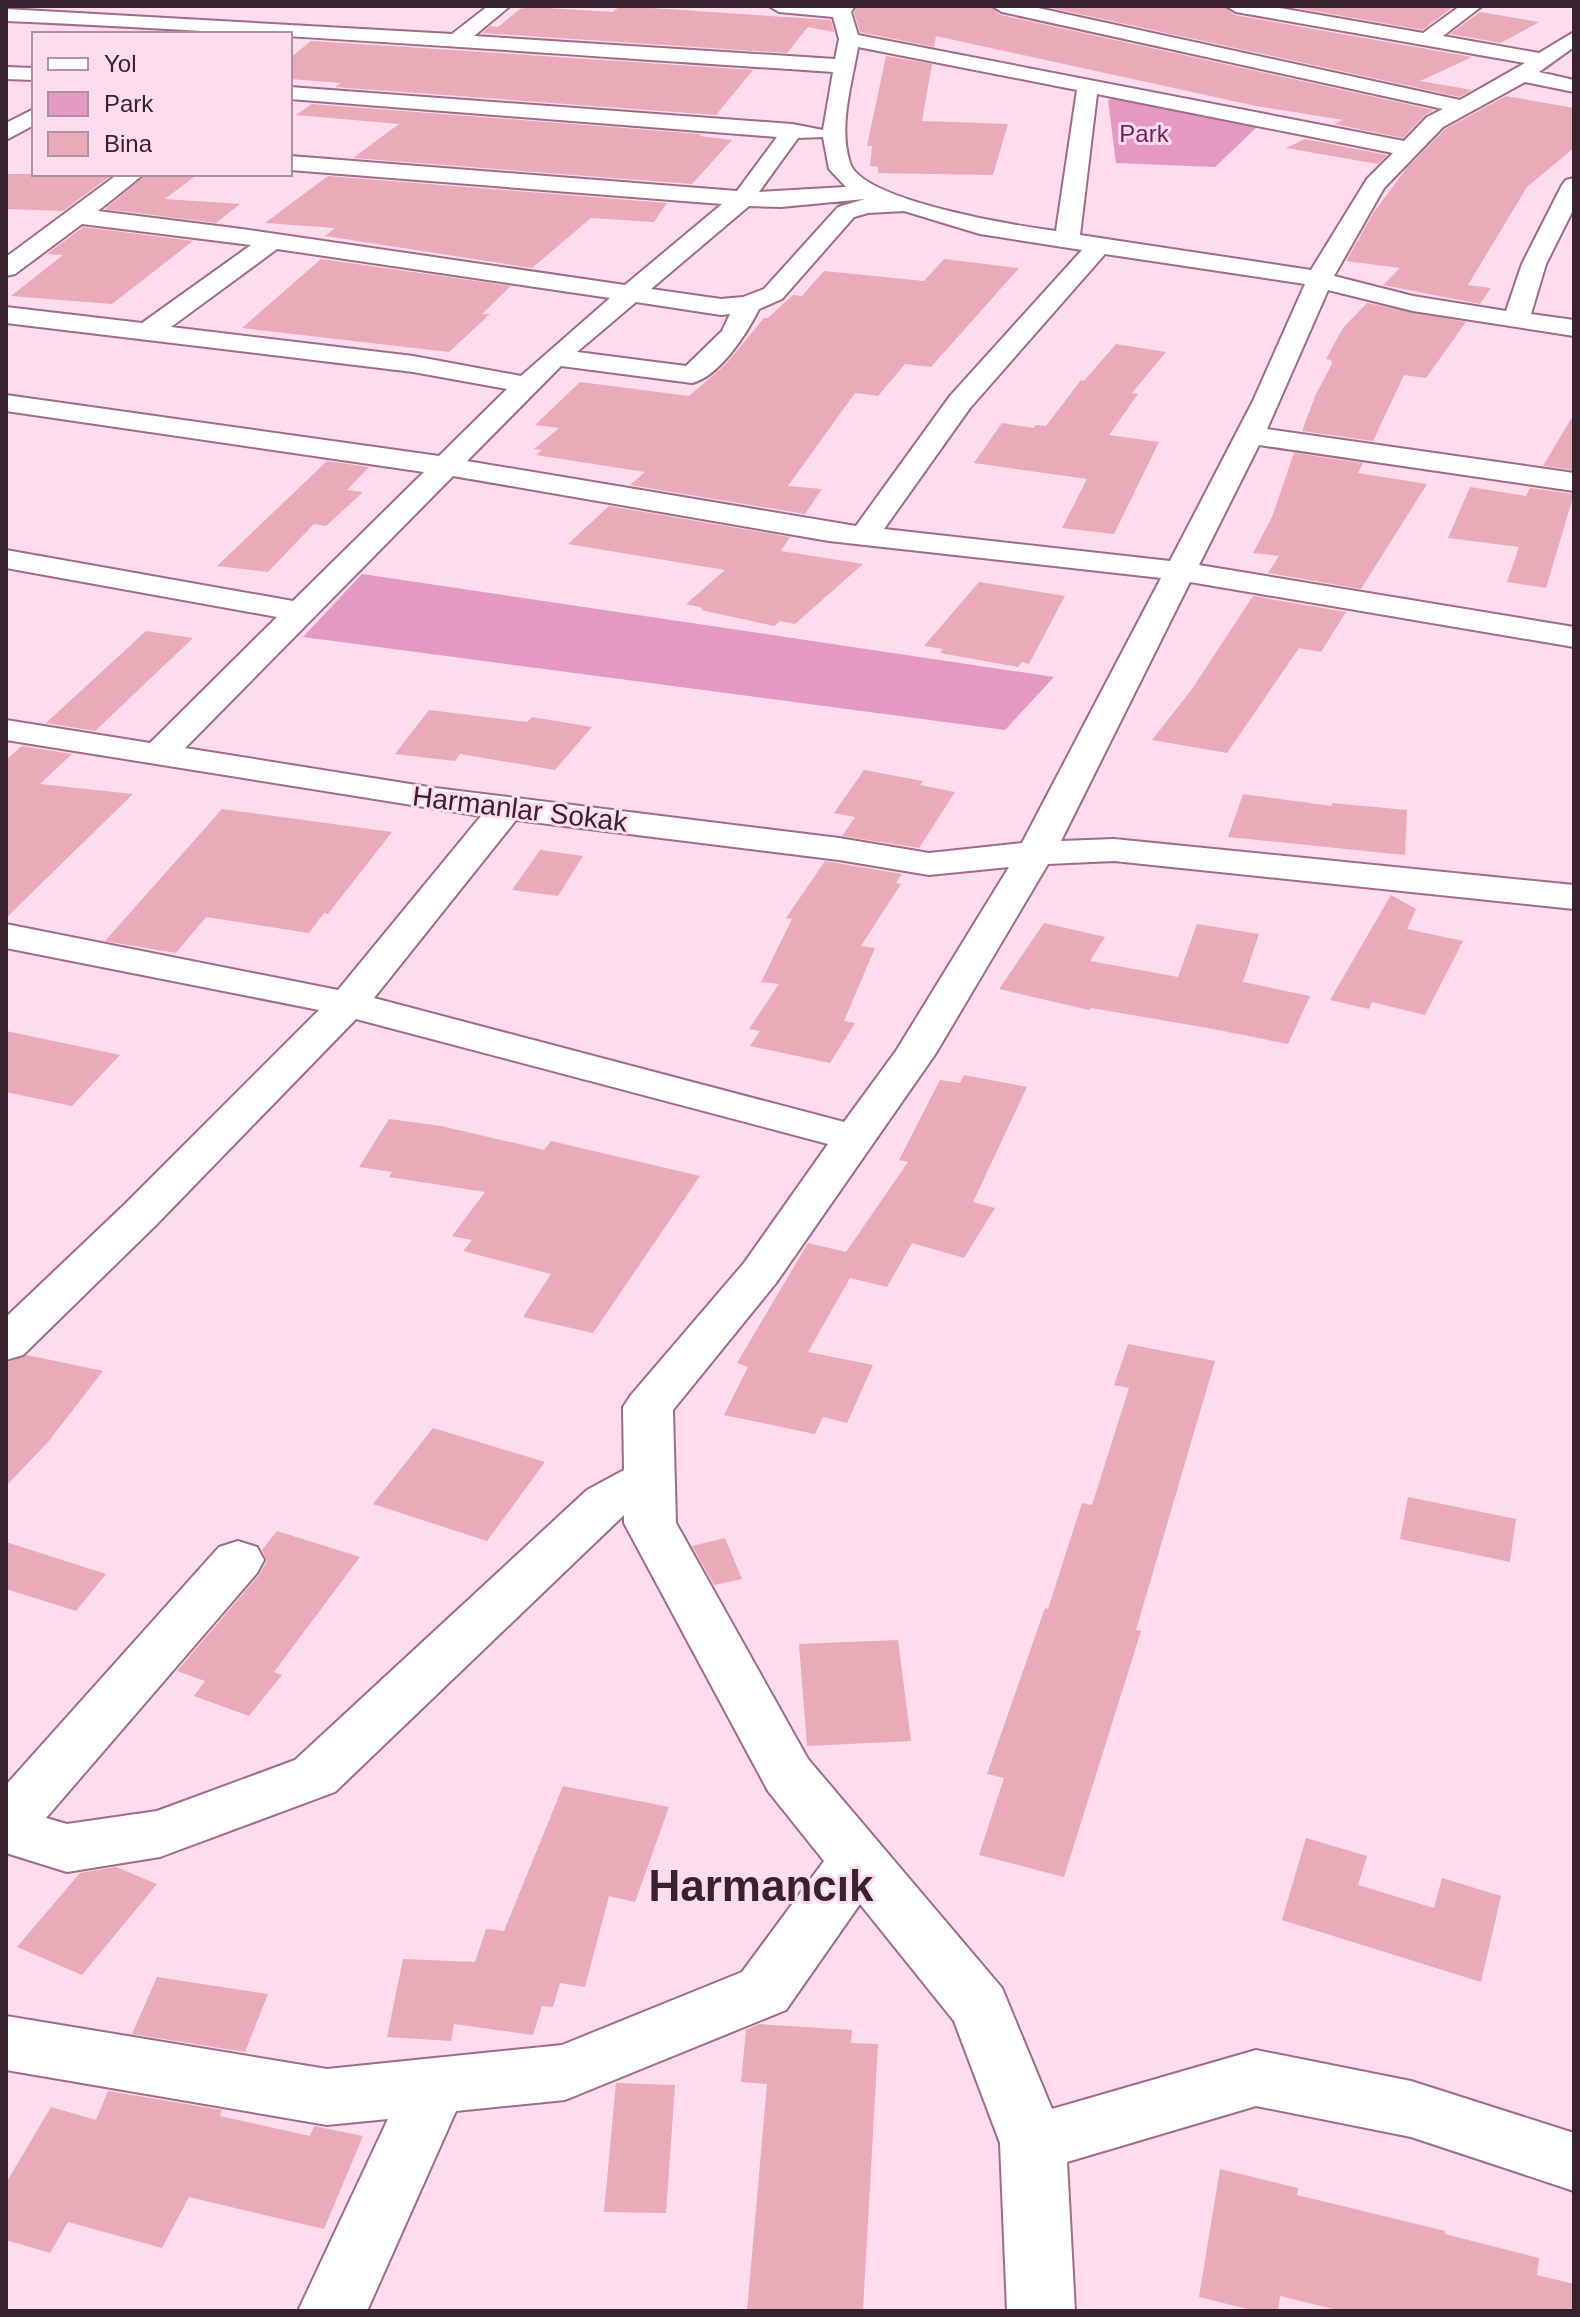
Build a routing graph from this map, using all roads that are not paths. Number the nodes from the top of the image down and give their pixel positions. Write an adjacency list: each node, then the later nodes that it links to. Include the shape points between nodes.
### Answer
1 (263, 6): 11 (street)
2 (500, 6): 16 (street)
3 (779, 6): 7 (street)
4 (1002, 6): 24 (street)
5 (1236, 6): 8 (street)
6 (1472, 6): 15 (street)
7 (843, 9): 14 (street)
8 (1291, 9): 15 (street)
9 (142, 12): 10 (street); 11 (street)
10 (15, 15): 12 (street)
11 (234, 27): 13 (street)
12 (6, 29)
13 (318, 34): 16 (street); 17 (street)
14 (849, 39): 19 (street); 22 (street)
15 (1427, 39): 18 (street)
16 (454, 42): 19 (street)
17 (299, 48)
18 (1553, 65): 24 (street)
19 (842, 66): 30 (street)
20 (6, 73): 21 (street)
21 (32, 74)
22 (1088, 85): 31 (street); 40 (street)
23 (292, 93): 28 (street)
24 (1464, 107): 31 (street, via 1435,122)
25 (6, 109): 26 (street)
26 (32, 113)
27 (32, 114): 29 (street)
28 (792, 131): 30 (street); 36 (street)
29 (6, 133)
30 (833, 134): 35 (street, via 840,169)
31 (1409, 149): 44 (street, via 1375,184)
32 (292, 163): 36 (street)
33 (130, 176): 38 (street)
34 (1574, 185): 48 (street, via 1534,264)
35 (865, 192): 36 (street); 37 (street)
36 (743, 199): 45 (street)
37 (905, 204): 40 (street, via 980,227); 46 (street, via 846,212 773,294)
38 (78, 216): 39 (street); 42 (street)
39 (272, 241): 45 (street); 50 (street)
40 (1067, 242): 41 (street)
41 (1098, 247): 44 (street); 57 (street, via 960,402)
42 (17, 253): 43 (street)
43 (6, 269)
44 (1319, 279): 48 (street, via 1368,295); 54 (street)
45 (627, 294): 46 (street, via 721,307); 51 (street)
46 (748, 304): 51 (street, via 733,335 692,375)
47 (6, 315): 50 (street)
48 (1516, 320): 49 (street)
49 (1574, 328)
50 (147, 332): 52 (street, via 413,364)
51 (555, 357): 52 (street)
52 (527, 385): 55 (street)
53 (6, 403): 55 (street)
54 (1250, 435): 56 (street); 59 (street)
55 (445, 466): 57 (street); 60 (street)
56 (1574, 482)
57 (864, 536): 59 (street)
58 (6, 559): 60 (street)
59 (1179, 571): 61 (street); 65 (street)
60 (300, 612): 63 (street)
61 (1574, 637)
62 (6, 730): 63 (street, Harmanlar Sokak)
63 (158, 755): 64 (street, Harmanlar Sokak)
64 (507, 808): 65 (street, Harmanlar Sokak, via 929,864); 68 (street)
65 (1036, 853): 66 (street, Harmanlar Sokak, via 1114,850); 69 (street, via 915,1053)
66 (1574, 897)
67 (6, 936): 68 (street)
68 (348, 1004): 69 (street); 70 (street)
69 (855, 1138): 71 (street, via 760,1273 648,1407)
70 (6, 1344)
71 (650, 1478): 73 (street, via 605,1503 315,1776 160,1834 67,1848); 74 (street, via 650,1523 788,1775)
72 (238, 1560): 73 (street)
73 (9, 1816)
74 (858, 1860): 76 (street, via 764,1991 565,2072); 77 (street, via 980,2007)
75 (6, 2043): 76 (street, via 327,2097)
76 (436, 2085): 79 (street)
77 (1033, 2143): 78 (street, via 1256,2078 1411,2109); 80 (street)
78 (1574, 2162)
79 (332, 2311)
80 (1041, 2311)

